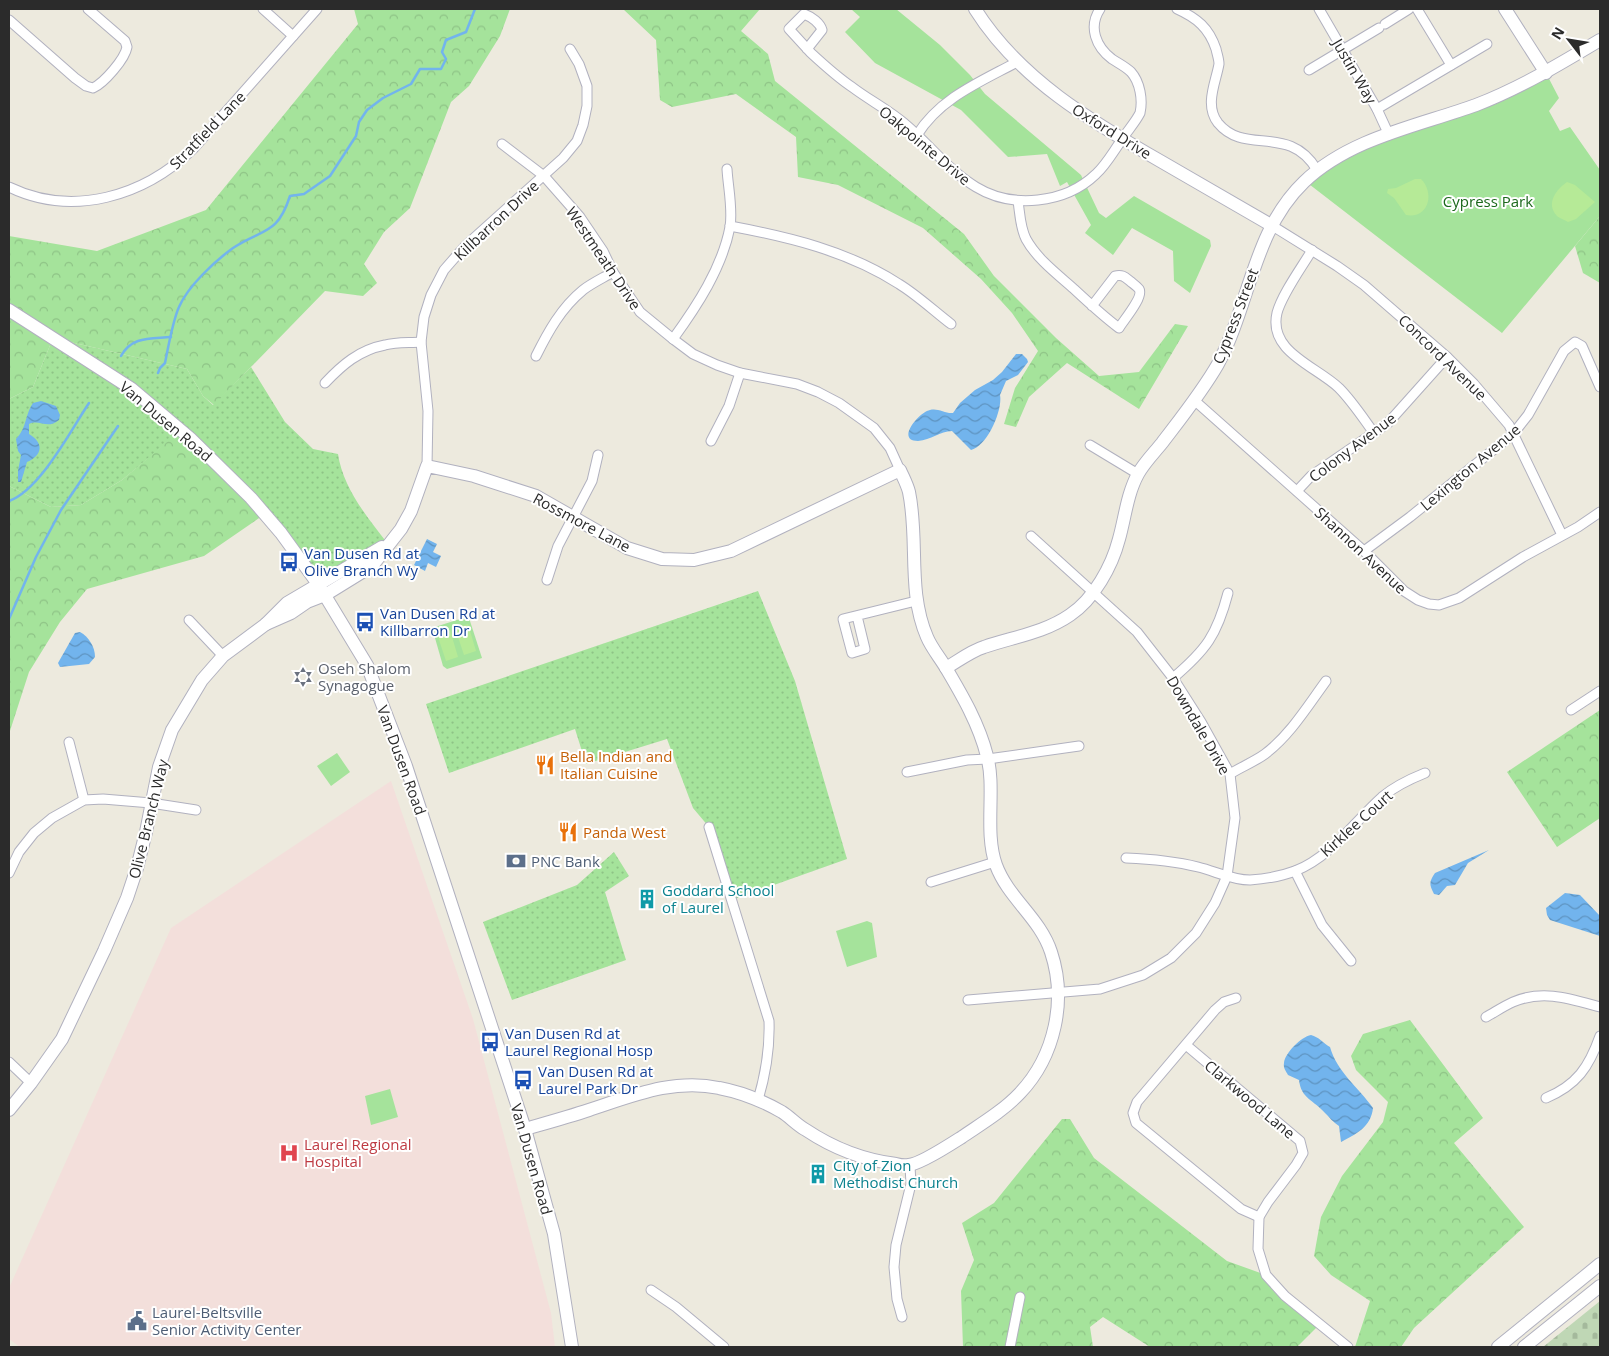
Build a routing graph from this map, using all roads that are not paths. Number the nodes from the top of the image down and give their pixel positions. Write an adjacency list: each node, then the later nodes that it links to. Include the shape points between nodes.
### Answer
1 (88, 9): 11 (street, via 125,41 127,47 121,60 93,88 75,78)
2 (263, 9): 12 (street)
3 (316, 9): 12 (street, Stratfield Lane)
4 (975, 9): 18 (street, Oxford Drive)
5 (1100, 9): 25 (street, Oakpointe Drive, via 1093,26 1099,46 1130,71 1140,92 1140,113)
6 (1177, 9): 28 (street, via 1200,22 1214,46 1219,62 1212,93 1213,112 1218,122 1240,138 1286,144 1308,157)
7 (1319, 9): 17 (street, Justin Way)
8 (1409, 9): 17 (street)
9 (1417, 9): 19 (street)
10 (1506, 9): 21 (street)
11 (9, 20)
12 (293, 36): 30 (street, Stratfield Lane, via 193,149 153,181 122,194 76,202 37,197)
13 (1600, 40): 21 (street, Cypress Street)
14 (1487, 44): 19 (street)
15 (570, 49): 29 (street, Killbarron Drive, via 587,86 584,125 577,141)
16 (807, 49): 16 (street, Oakpointe Drive, via 822,30 804,14 789,29); 23 (street, Oakpointe Drive, via 850,87 894,114)
17 (1342, 51): 20 (street); 22 (street, Justin Way)
18 (1017, 62): 23 (street, via 967,88 945,104); 25 (street, Oxford Drive, via 1064,100)
19 (1451, 65): 22 (street)
20 (1310, 70)
21 (1546, 73): 24 (street, Cypress Street, via 1483,102)
22 (1377, 109): 24 (street, Justin Way)
23 (917, 135): 31 (street, Oakpointe Drive, via 975,187)
24 (1389, 135): 28 (street, Cypress Street, via 1358,146)
25 (1122, 139): 31 (street, Oakpointe Drive, via 1104,165 1085,183 1061,195); 32 (street, Oxford Drive)
26 (502, 144): 29 (street, Westmeath Drive)
27 (727, 169): 33 (street)
28 (1317, 170): 32 (street, Cypress Street, via 1291,196)
29 (544, 176): 35 (street, Westmeath Drive, via 580,217 603,250); 40 (street, Killbarron Drive, via 465,246 444,270 431,295)
30 (9, 187)
31 (1018, 201): 36 (street, via 1021,226 1031,248)
32 (1271, 225): 34 (street, Concord Avenue); 46 (street, Cypress Street, via 1229,339)
33 (730, 226): 38 (street, via 783,236 857,261 900,284); 39 (street, via 709,284)
34 (1312, 250): 42 (street, Concord Avenue, via 1384,301); 47 (street, via 1279,307 1276,322 1279,337 1292,354 1338,388)
35 (613, 272): 39 (street, Westmeath Drive, via 640,312); 41 (street, via 584,290 566,307 550,327)
36 (1092, 306): 36 (street, via 1115,276 1123,276 1139,288 1140,297 1119,328)
37 (9, 310): 62 (street, Van Dusen Road, via 132,389 190,438 251,498)
38 (950, 324)
39 (673, 339): 43 (street, Westmeath Drive, via 693,354)
40 (421, 342): 44 (street, via 385,345 356,355); 52 (street, Killbarron Drive, via 428,411)
41 (536, 356)
42 (1447, 357): 47 (street, Colony Avenue, via 1393,418); 48 (street, Concord Avenue, via 1488,399)
43 (740, 373): 49 (street, via 729,406); 53 (street, Westmeath Drive, via 797,384 839,403 874,428 890,448)
44 (325, 383)
45 (1600, 387): 48 (street, Lexington Avenue, via 1582,346 1575,342 1564,351 1528,415)
46 (1194, 400): 54 (street, Cypress Street); 55 (street, Shannon Avenue)
47 (1374, 433): 55 (street, Colony Avenue, via 1311,476)
48 (1513, 434): 58 (street, Concord Avenue); 60 (street, Lexington Avenue)
49 (711, 441)
50 (1090, 445): 54 (street)
51 (598, 454): 57 (street, via 592,481)
52 (427, 466): 57 (street, Rossmore Lane, via 474,476 536,496); 62 (street, Killbarron Drive, via 411,511 372,566)
53 (900, 470): 57 (street, Rossmore Lane, via 731,552 694,560 662,559 627,548); 65 (street, Westmeath Drive, via 909,490)
54 (1138, 474): 63 (street, Cypress Street, via 1110,568)
55 (1297, 491): 60 (street, Shannon Avenue)
56 (1600, 512): 58 (street, Shannon Avenue)
57 (573, 518): 61 (street, via 558,546)
58 (1562, 535): 60 (street, Shannon Avenue, via 1459,598 1439,605 1409,595)
59 (1031, 536): 63 (street, Downdale Drive)
60 (1364, 552)
61 (547, 580)
62 (322, 590): 68 (street, Olive Branch Way, via 290,613 266,624); 103 (street, Van Dusen Road, via 367,665 392,726)
63 (1094, 592): 69 (street, Cypress Street, via 1071,615 1034,633 982,647); 70 (street, Downdale Drive, via 1137,632)
64 (1228, 593): 70 (street, via 1222,616 1209,642 1196,659)
65 (916, 601): 66 (street); 69 (street, Westmeath Drive, via 927,637)
66 (857, 616)
67 (189, 620): 68 (street)
68 (223, 656): 81 (street, Olive Branch Way, via 202,680 172,730)
69 (946, 668): 76 (street, Westmeath Drive, via 980,732)
70 (1173, 678): 79 (street, Downdale Drive)
71 (1326, 681): 79 (street, via 1282,738 1264,755)
72 (1600, 691): 73 (street)
73 (1572, 710)
74 (69, 742): 80 (street)
75 (1079, 746): 76 (street)
76 (988, 759): 77 (street); 85 (street, Westmeath Drive)
77 (907, 772)
78 (1425, 773): 86 (street, Kirklee Court, via 1406,780 1382,797 1338,842)
79 (1230, 774): 88 (street, Downdale Drive, via 1235,818)
80 (84, 800): 81 (street); 87 (street, via 52,818 34,833 19,852)
81 (151, 803): 82 (street); 99 (street, Olive Branch Way, via 137,868 120,916 62,1039)
82 (196, 810)
83 (709, 827): 101 (street, via 769,1021 766,1072)
84 (1126, 858): 88 (street, Kirklee Court, via 1164,859)
85 (995, 862): 89 (street); 91 (street, Westmeath Drive, via 1005,883 1037,924 1051,951)
86 (1295, 871): 88 (street, Kirklee Court, via 1248,880); 90 (street, via 1322,925)
87 (9, 873)
88 (1227, 876): 91 (street, Downdale Drive, via 1196,933 1171,958 1143,975 1100,989)
89 (931, 882)
90 (1351, 961)
91 (1059, 993): 93 (street, Downdale Drive); 104 (street, Westmeath Drive, via 1055,1031 1039,1068 1020,1093 950,1145)
92 (1236, 998): 97 (street, via 1224,1002)
93 (968, 1000)
94 (1600, 1008): 95 (street, via 1545,995 1513,1002)
95 (1486, 1017)
96 (1600, 1036): 100 (street, via 1588,1063 1572,1084)
97 (1186, 1045): 105 (street, Clarkwood Lane, via 1300,1141 1303,1153); 105 (street, via 1137,1102 1133,1113 1136,1123 1241,1209)
98 (9, 1062): 99 (street)
99 (31, 1083): 102 (street, Olive Branch Way)
100 (1546, 1098)
101 (758, 1100): 103 (street, via 721,1088 668,1087); 104 (street, via 783,1112 805,1130 854,1155 876,1162)
102 (9, 1110)
103 (525, 1128): 111 (street, Van Dusen Road, via 554,1234)
104 (910, 1166): 110 (street, via 911,1184 894,1267)
105 (1259, 1217): 114 (street, via 1258,1249 1266,1275 1285,1296)
106 (1600, 1264): 115 (street)
107 (1600, 1286): 116 (street)
108 (651, 1290): 112 (street)
109 (1020, 1297): 113 (street)
110 (902, 1317)
111 (572, 1347)
112 (724, 1347)
113 (1010, 1347)
114 (1348, 1347)
115 (1498, 1347)
116 (1524, 1347)

